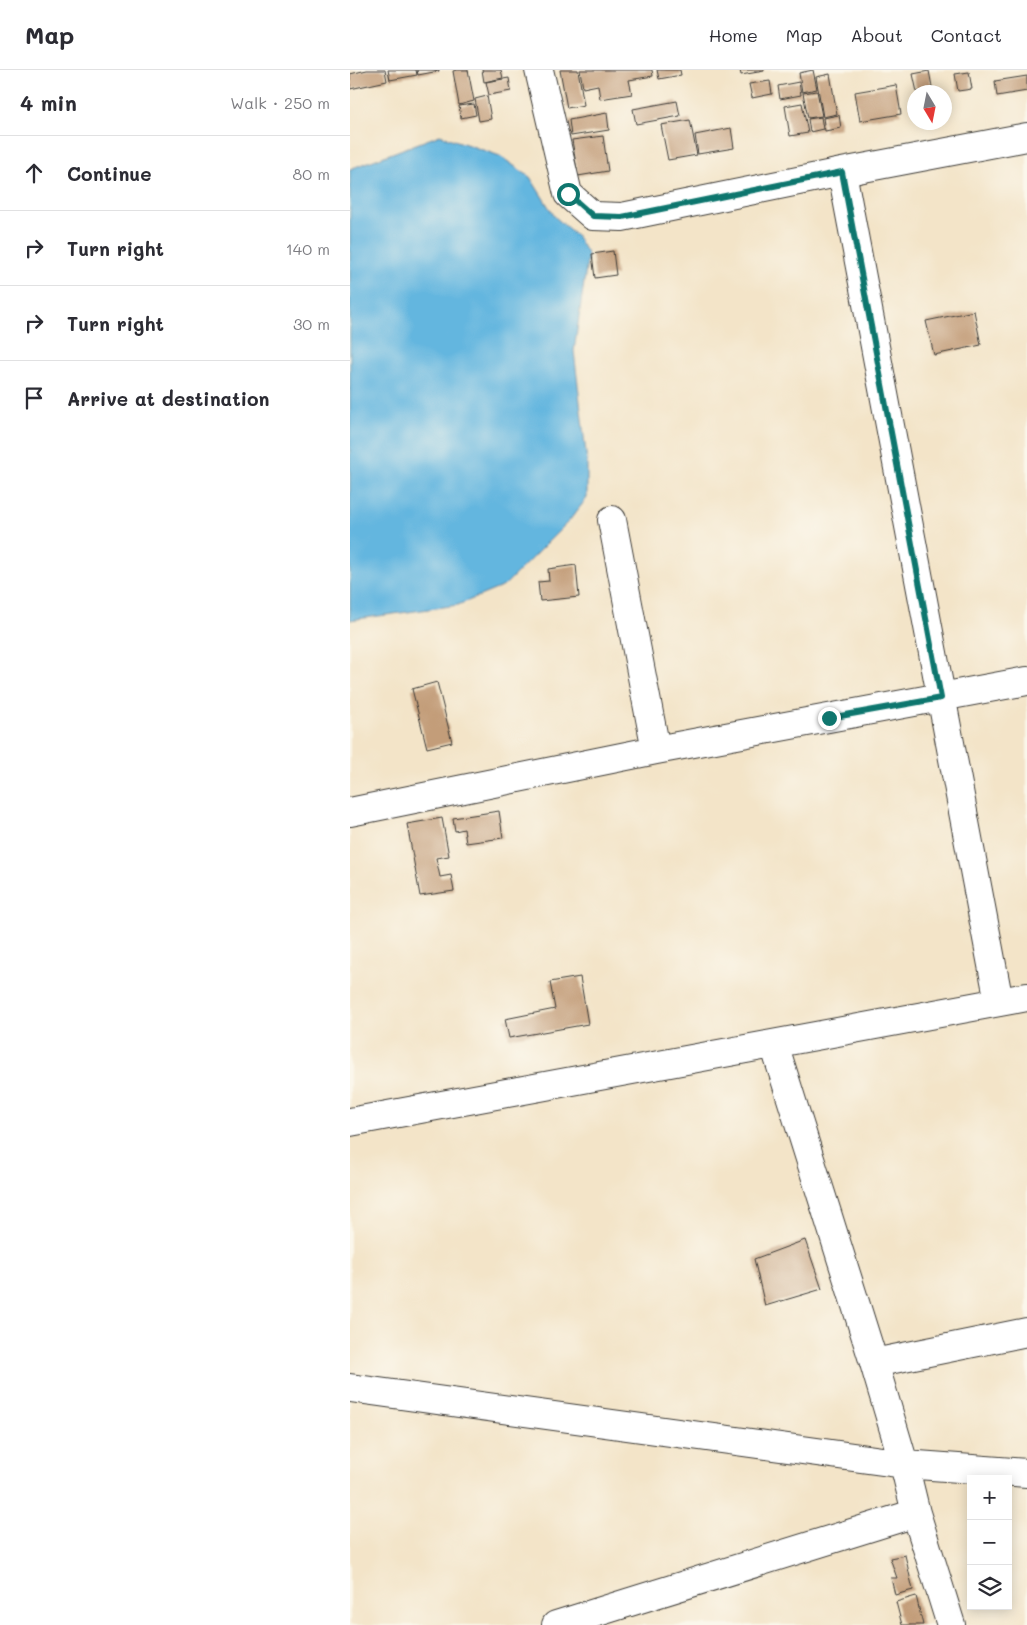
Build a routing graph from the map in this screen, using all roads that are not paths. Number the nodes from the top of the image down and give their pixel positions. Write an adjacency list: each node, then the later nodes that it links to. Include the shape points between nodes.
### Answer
1 (538, 70): 3 (street, via 568,194 593,216 622,217)
2 (1027, 137): 3 (street)
3 (842, 172): 6 (street)
4 (612, 520): 7 (street)
5 (1027, 681): 6 (street)
6 (941, 698): 7 (street); 10 (street)
7 (656, 750): 8 (street)
8 (350, 812)
9 (1027, 997): 10 (street)
10 (999, 1002): 11 (street)
11 (774, 1044): 12 (street); 14 (street)
12 (350, 1122)
13 (1027, 1332): 14 (street)
14 (874, 1363): 16 (street)
15 (350, 1388): 16 (street)
16 (904, 1464): 17 (street); 18 (street)
17 (1027, 1473)
18 (916, 1513): 19 (street); 20 (street)
19 (556, 1625)
20 (951, 1625)

